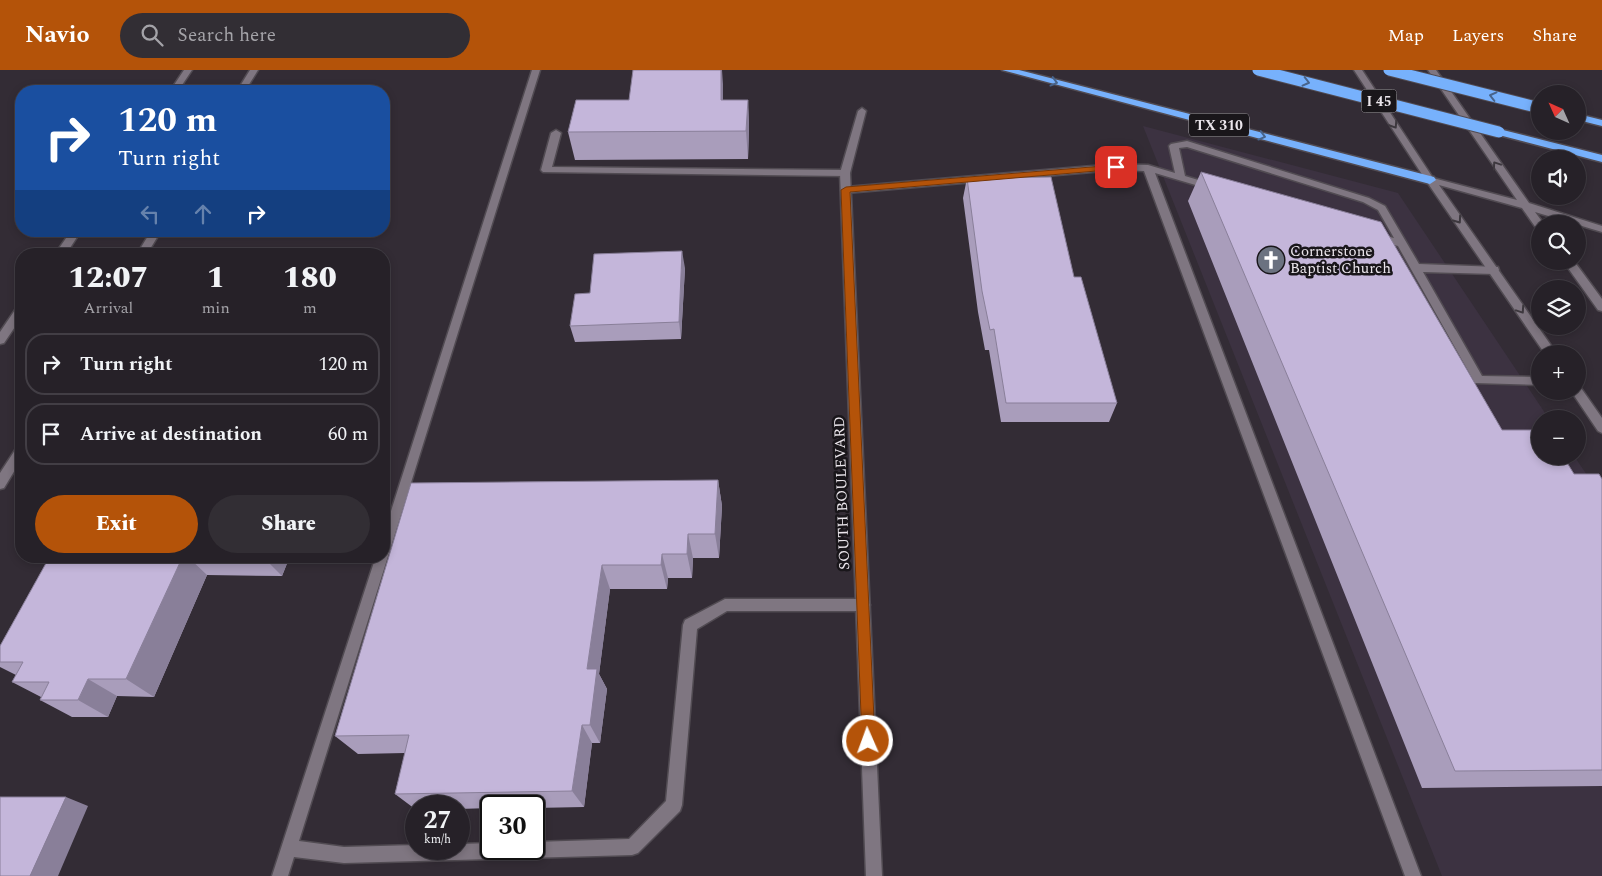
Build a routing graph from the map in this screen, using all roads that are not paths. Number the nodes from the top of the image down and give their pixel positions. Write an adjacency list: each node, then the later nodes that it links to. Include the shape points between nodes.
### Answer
1 (188, 70): 9 (street)
2 (254, 70): 10 (street)
3 (536, 70): 44 (street)
4 (1007, 70): 20 (highway, TX 310, one-way to 20)
5 (1258, 70): 16 (highway, I 45, one-way to 16, bridge)
6 (1358, 70): 20 (street, one-way to 20)
7 (1389, 70): 11 (highway, I 45, one-way to 7, bridge)
8 (1432, 70): 23 (street, one-way to 8)
9 (178, 85)
10 (245, 85)
11 (1531, 106)
12 (862, 111): 18 (street, SOUTH BOULEVARD)
13 (1586, 119): 14 (highway)
14 (1602, 123)
15 (556, 133): 18 (street, via 546,170)
16 (1602, 159)
17 (1148, 168): 19 (street); 21 (street, via 1116,167); 50 (street)
18 (845, 173): 21 (street, SOUTH BOULEVARD)
19 (1181, 178): 22 (street); 29 (street, via 1174,146 1187,144 1366,200 1382,208)
20 (1430, 180): 23 (street, TX 310); 33 (street, one-way to 33)
21 (846, 190): 46 (street, SOUTH BOULEVARD)
22 (1227, 192)
23 (1524, 205): 24 (street); 25 (street)
24 (1532, 215)
25 (1602, 229)
26 (1365, 233): 29 (street)
27 (72, 237): 30 (street)
28 (152, 237): 31 (street)
29 (1402, 244): 32 (street)
30 (64, 248)
31 (146, 248)
32 (1415, 268): 33 (street); 39 (street, via 1480,380)
33 (1494, 270): 38 (street, one-way to 38)
34 (1575, 270): 35 (street)
35 (1602, 306)
36 (15, 323): 37 (street)
37 (0, 340)
38 (1545, 345)
39 (1531, 381)
40 (1583, 400): 41 (street)
41 (1602, 428)
42 (15, 460): 43 (street)
43 (0, 484)
44 (390, 532)
45 (380, 563): 47 (street)
46 (863, 605): 47 (street, via 725,604 690,625 674,805 632,847 344,855); 49 (street, SOUTH BOULEVARD)
47 (290, 848): 48 (street)
48 (280, 876)
49 (874, 876)
50 (1413, 876)

